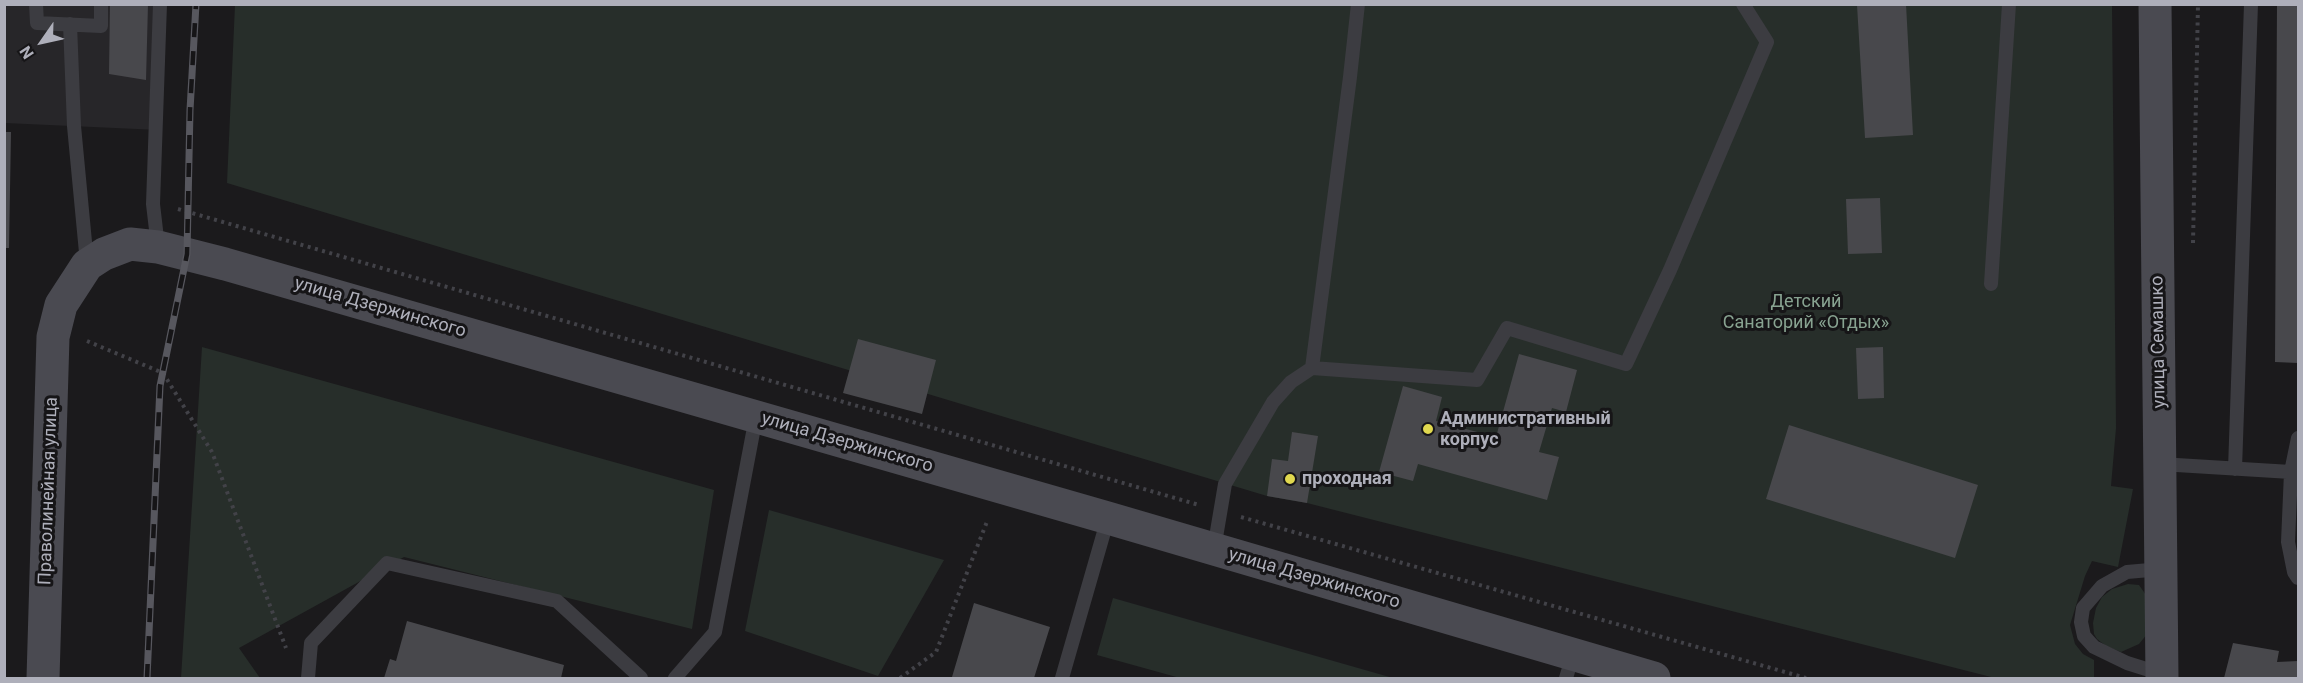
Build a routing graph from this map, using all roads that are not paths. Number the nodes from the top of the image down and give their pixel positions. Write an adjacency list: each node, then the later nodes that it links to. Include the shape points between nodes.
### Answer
1 (36, 4): 9 (lane, via 37,23)
2 (101, 4): 9 (lane, via 101,26)
3 (159, 4): 10 (lane, via 153,204)
4 (1358, 4): 14 (lane)
5 (1743, 4): 14 (lane, via 1767,42 1626,364 1507,328 1477,380)
6 (2008, 4): 12 (lane)
7 (2156, 4): 17 (main road, улица Семашко)
8 (2251, 4): 18 (lane)
9 (70, 24): 11 (lane, via 74,126)
10 (158, 246): 11 (main road, улица Дзержинского, via 130,244); 15 (main road, улица Дзержинского)
11 (87, 265): 13 (main road, улица Дзержинского)
12 (1991, 284)
13 (60, 305): 26 (main road, Праволинейная улица, via 53,337)
14 (1312, 368): 21 (lane, via 1291,382 1273,402 1225,484)
15 (756, 417): 20 (main road, улица Дзержинского); 29 (lane, via 715,632)
16 (2298, 438): 19 (lane)
17 (2160, 464): 18 (lane); 22 (main road, улица Семашко)
18 (2235, 469): 19 (lane)
19 (2291, 472): 23 (lane, via 2288,542)
20 (1108, 518): 21 (main road, улица Дзержинского); 30 (lane)
21 (1214, 549): 24 (main road, улица Дзержинского)
22 (2161, 569): 25 (main road, улица Семашко); 25 (lane, via 2127,572 2102,586 2083,608 2081,621 2084,636 2094,647)
23 (2298, 578)
24 (1569, 666): 31 (main road, улица Дзержинского)
25 (2162, 676)
26 (43, 678)
27 (308, 678): 28 (lane, via 311,643 387,563 557,601)
28 (641, 678)
29 (675, 678)
30 (1062, 678)
31 (1654, 678)

